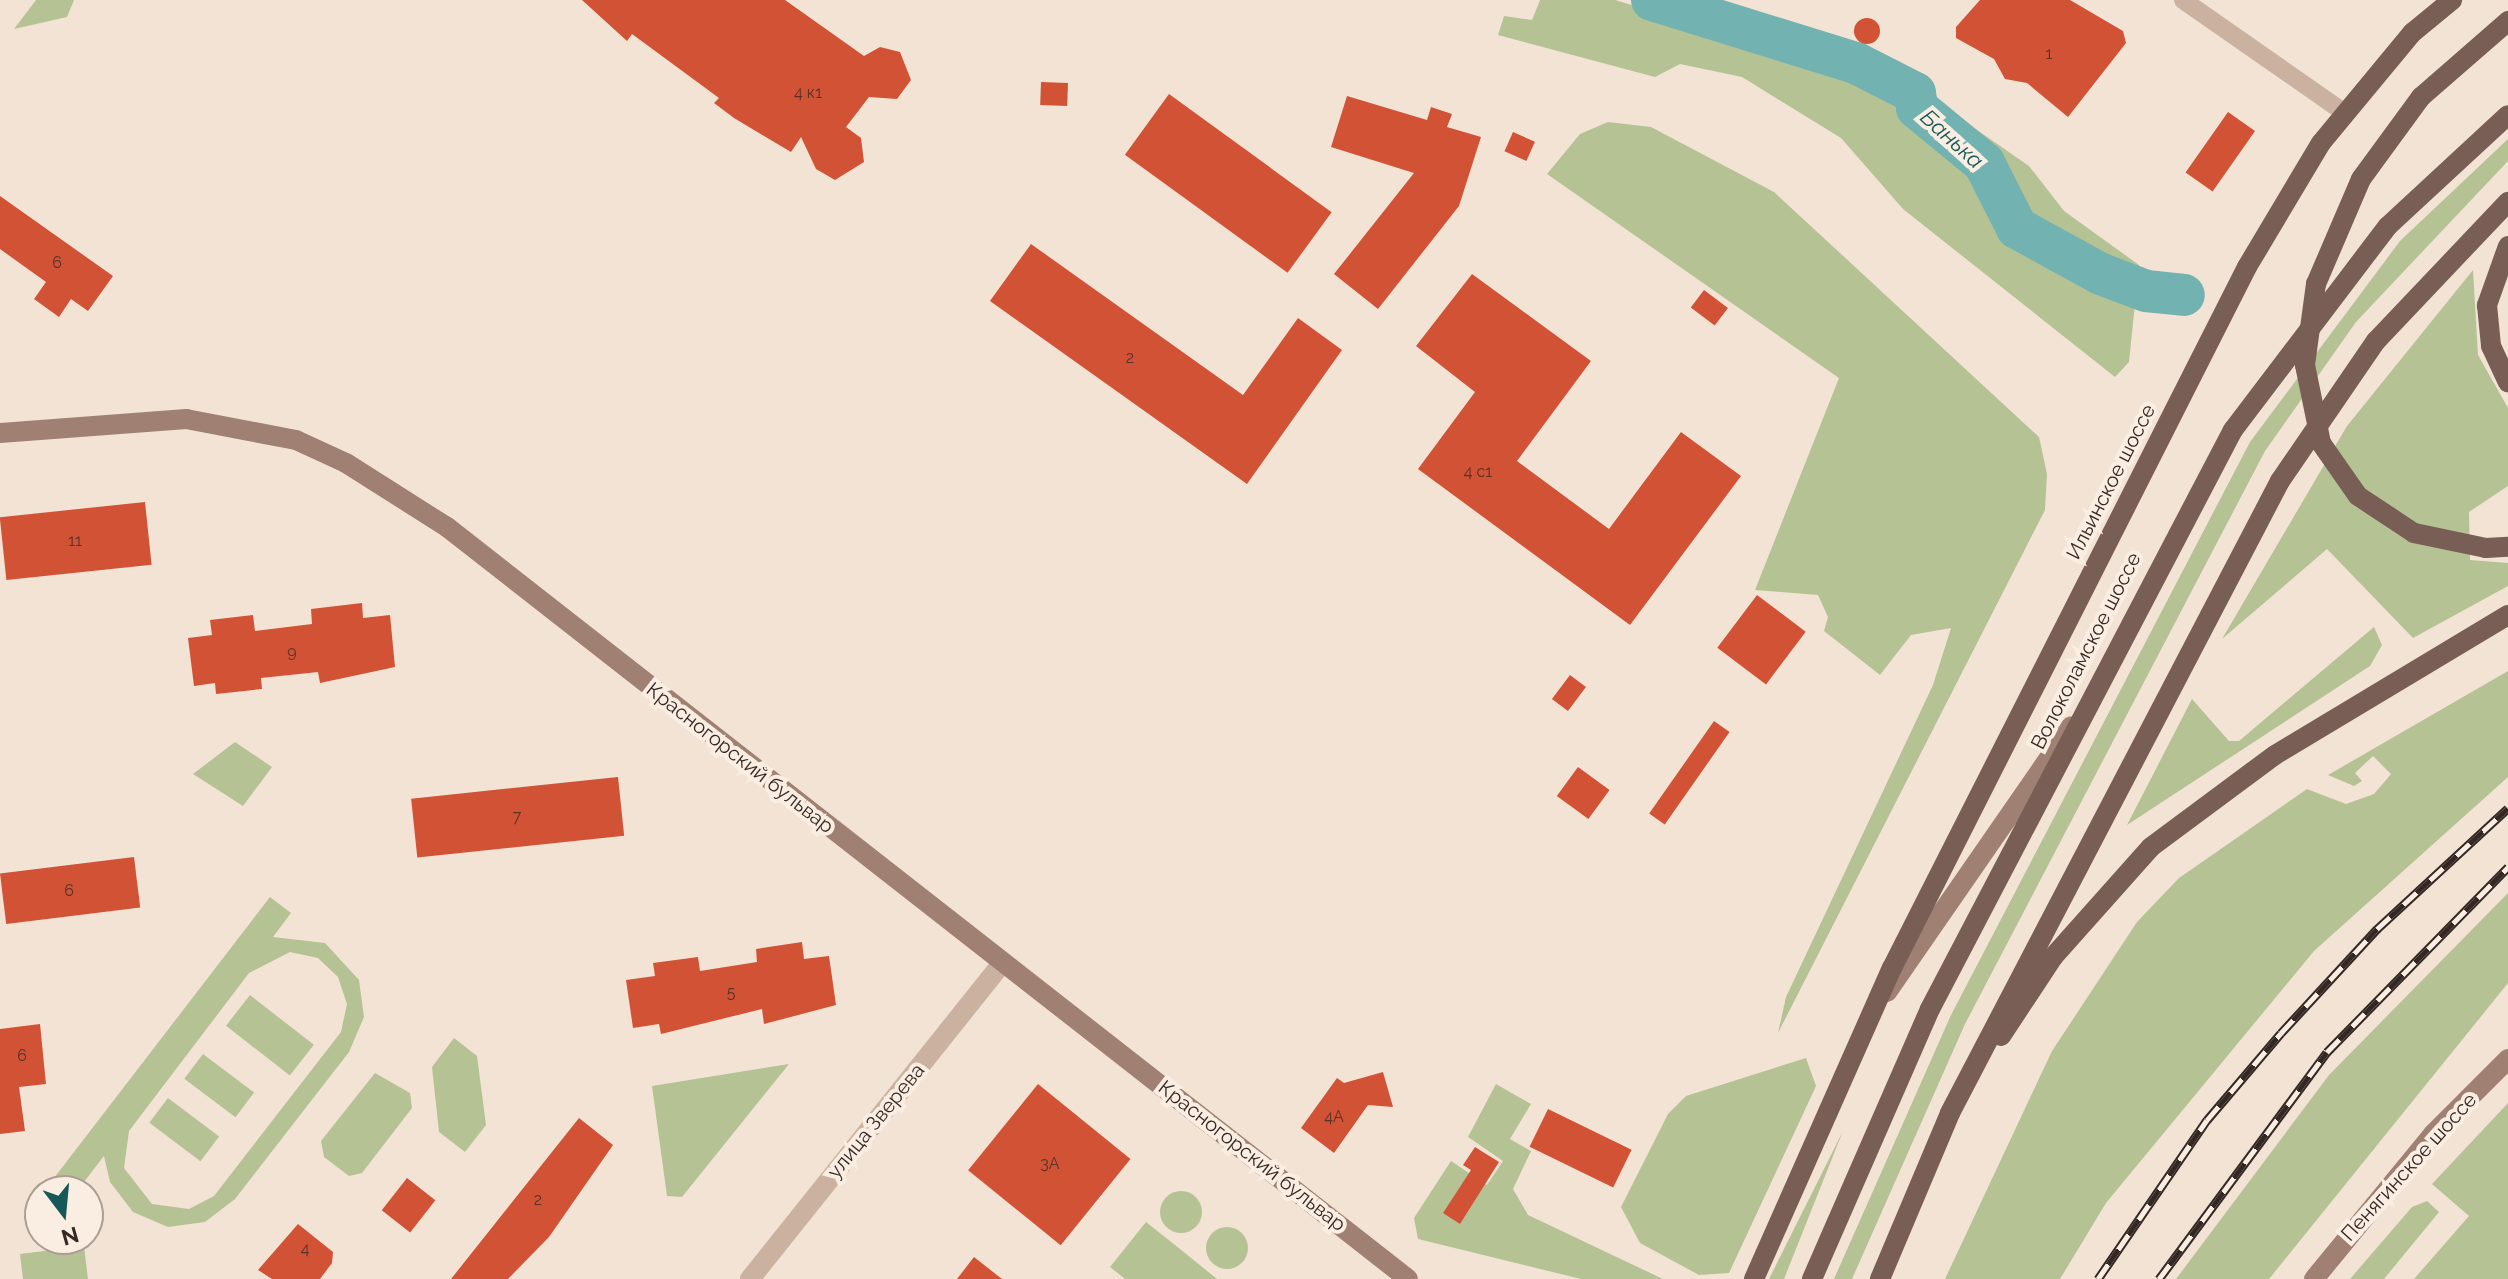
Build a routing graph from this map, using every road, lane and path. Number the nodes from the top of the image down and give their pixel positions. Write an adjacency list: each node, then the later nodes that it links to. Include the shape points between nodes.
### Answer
1 (2183, 0): 4 (street)
2 (2452, 0): 4 (main road, Ильинское шоссе, via 2412,33)
3 (2508, 21): 10 (main road, bridge, via 2421,97 2361,179 2316,284 2305,365 2321,443 2358,496 2414,533 2486,548)
4 (2345, 113): 14 (main road, Ильинское шоссе, via 2247,267)
5 (2508, 115): 12 (main road, Волоколамское шоссе, via 2388,226 2281,361 2185,513)
6 (2508, 202): 16 (main road, via 2425,282 2317,420 2229,572)
7 (2508, 246): 8 (main road, via 2487,315)
8 (2508, 382)
9 (0, 433): 13 (main road, Красногорский бульвар, via 186,419 296,440 346,463 447,527)
10 (2508, 547)
11 (2508, 615): 16 (main road, via 2275,755 2151,847 2053,957)
12 (2082, 709): 14 (main road); 20 (main road, Волоколамское шоссе, via 1930,1009)
13 (1002, 963): 17 (street, улица Зверева); 18 (main road, Красногорский бульвар)
14 (1866, 1022): 19 (main road, Ильинское шоссе)
15 (2508, 1059): 22 (main road, Пенягинское шоссе, via 2384,1189)
16 (1950, 1113): 21 (main road)
17 (750, 1279)
18 (1408, 1279)
19 (1754, 1279)
20 (1812, 1279)
21 (1880, 1279)
22 (2314, 1279)

